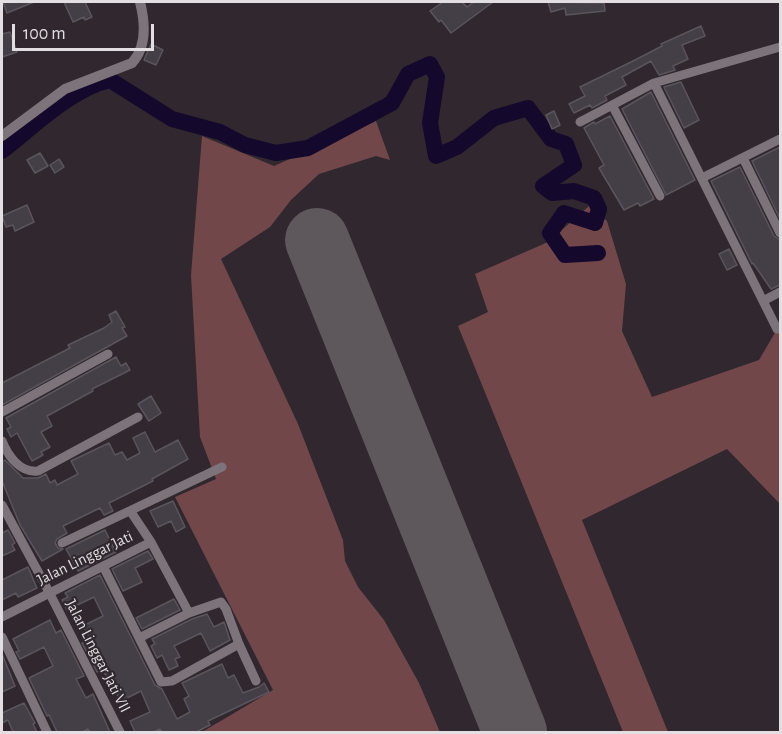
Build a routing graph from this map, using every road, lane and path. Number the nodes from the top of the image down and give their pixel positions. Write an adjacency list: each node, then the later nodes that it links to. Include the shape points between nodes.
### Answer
1 (140, 2): 6 (street, via 144,29 139,55 132,63 65,89)
2 (780, 47): 3 (street)
3 (654, 83): 4 (street); 9 (street)
4 (612, 105): 5 (street); 10 (street)
5 (580, 122)
6 (2, 136)
7 (780, 139): 8 (street)
8 (743, 158): 9 (street); 11 (street)
9 (702, 178): 13 (street)
10 (660, 196)
11 (780, 233)
12 (780, 292): 13 (street)
13 (763, 301): 14 (street)
14 (777, 329)
15 (108, 354): 16 (street)
16 (2, 412)
17 (138, 417): 19 (street, via 38,471 24,470)
18 (2, 441): 19 (street)
19 (4, 453)
20 (222, 467): 22 (street)
21 (2, 505): 26 (street, Jalan Linggar Jati VII)
22 (131, 512): 23 (street, Jalan Linggar Jati); 24 (street)
23 (151, 542): 25 (street, Jalan Linggar Jati); 27 (street)
24 (62, 543)
25 (103, 566): 26 (street, Jalan Linggar Jati); 30 (street)
26 (49, 592): 28 (street, Jalan Linggar Jati); 34 (street, Jalan Linggar Jati VII)
27 (189, 613): 30 (street); 31 (street, via 222,603)
28 (2, 617)
29 (2, 637): 33 (street)
30 (139, 638): 31 (street, via 164,683)
31 (239, 644): 32 (street)
32 (256, 681)
33 (47, 732)
34 (120, 732)

